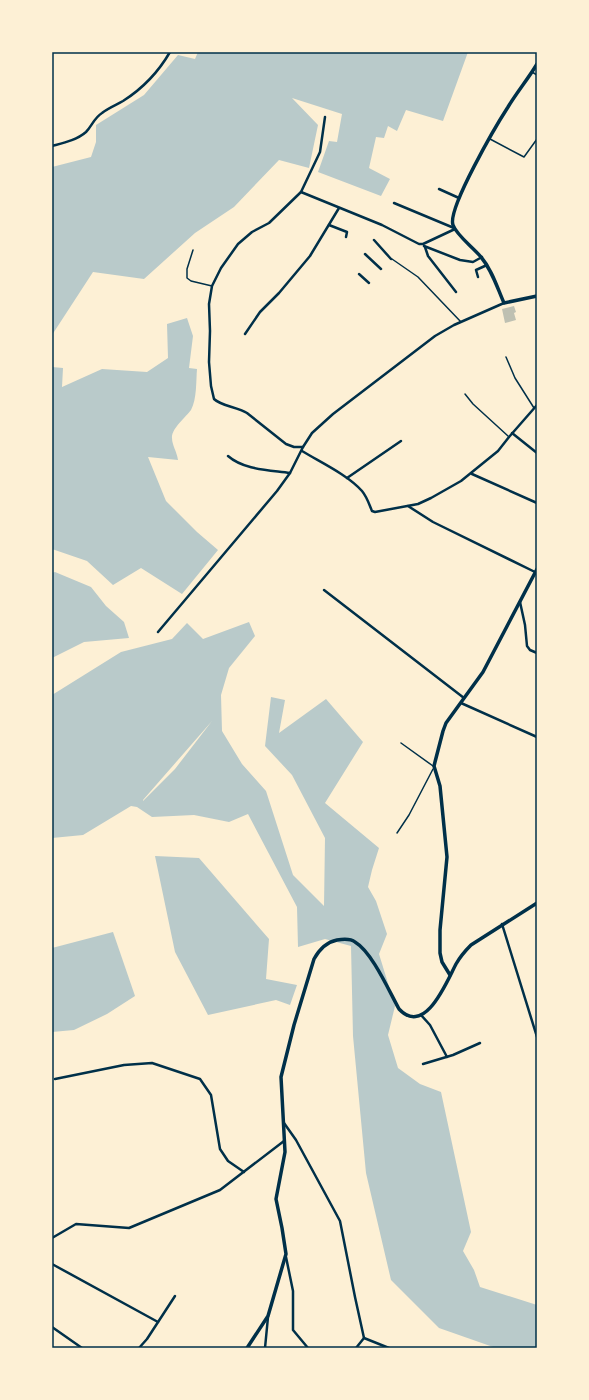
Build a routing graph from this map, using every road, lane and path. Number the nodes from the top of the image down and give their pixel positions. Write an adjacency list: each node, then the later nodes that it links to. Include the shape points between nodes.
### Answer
1 (170, 52): 8 (street, via 140,88 102,113 84,133)
2 (537, 64): 3 (street)
3 (532, 72): 4 (lane); 6 (street, via 508,106)
4 (537, 75)
5 (325, 117): 10 (street, via 320,152)
6 (490, 139): 7 (lane, via 524,157); 11 (street)
7 (537, 139)
8 (52, 146)
9 (439, 189): 11 (street)
10 (301, 192): 13 (street); 28 (street, via 269,223 252,232 238,244)
11 (459, 198): 15 (street, via 452,216)
12 (394, 203): 15 (street)
13 (339, 208): 14 (street); 18 (street)
14 (329, 225): 16 (street, via 347,232); 33 (street, via 310,256 260,312)
15 (455, 229): 18 (street); 22 (street)
16 (346, 237)
17 (374, 240): 21 (street)
18 (424, 245): 22 (street, via 460,260 473,262); 29 (street, via 428,256)
19 (193, 250): 28 (lane, via 187,278)
20 (364, 254): 24 (street)
21 (391, 258): 32 (lane, via 418,277)
22 (482, 258): 23 (street)
23 (487, 265): 26 (street, via 476,270); 31 (street)
24 (381, 269)
25 (359, 274): 27 (street)
26 (478, 277)
27 (369, 283)
28 (212, 286): 41 (street, via 209,304 208,362 214,399 247,412 286,444)
29 (456, 292)
30 (537, 296): 31 (street)
31 (504, 303): 32 (street)
32 (462, 322): 41 (street, via 435,336 333,414 312,433)
33 (245, 334)
34 (506, 357): 37 (lane, via 515,378)
35 (465, 394): 39 (lane)
36 (537, 405): 37 (street)
37 (534, 408): 38 (street)
38 (512, 433): 39 (street); 43 (street)
39 (509, 437): 46 (street, via 498,451)
40 (401, 441): 47 (street)
41 (303, 447): 42 (street)
42 (302, 451): 45 (street); 47 (street)
43 (537, 453)
44 (228, 456): 45 (street, via 245,466)
45 (290, 473): 53 (street)
46 (471, 474): 48 (street); 49 (street, via 431,498)
47 (347, 478): 49 (street, via 366,496 372,511)
48 (537, 503)
49 (407, 506): 50 (street, via 433,522)
50 (536, 571): 52 (street)
51 (324, 590): 56 (street)
52 (520, 602): 55 (street, via 527,646); 56 (street, via 484,672)
53 (158, 632): 54 (lane)
54 (155, 634)
55 (537, 653)
56 (464, 699): 57 (street)
57 (461, 703): 58 (street); 60 (street, via 443,731)
58 (537, 737)
59 (401, 743): 60 (lane)
60 (434, 766): 61 (lane); 64 (street, via 440,786 447,858 440,953)
61 (397, 833)
62 (537, 903): 63 (street)
63 (502, 924): 64 (street, via 471,945); 66 (street)
64 (450, 975): 65 (street, via 438,1000)
65 (421, 1015): 68 (street, via 430,1025); 71 (street, via 403,1014 371,959 356,942 342,939 325,946 314,959 281,1077)
66 (537, 1037)
67 (480, 1043): 68 (street)
68 (447, 1057): 69 (street)
69 (423, 1064)
70 (55, 1079): 73 (street, via 124,1065 152,1063 200,1078 211,1095 220,1149 228,1161)
71 (283, 1121): 72 (street); 81 (street, via 340,1220)
72 (284, 1141): 73 (street); 75 (street, via 285,1152 276,1199)
73 (244, 1173): 74 (street, via 220,1190 129,1228 76,1224)
74 (52, 1238)
75 (286, 1254): 78 (street); 86 (street, via 293,1291 293,1330)
76 (52, 1264): 79 (street)
77 (175, 1296): 79 (street)
78 (268, 1316): 84 (street); 85 (street)
79 (158, 1322): 83 (street)
80 (52, 1327): 82 (street)
81 (364, 1338): 87 (street); 88 (street)
82 (82, 1348)
83 (139, 1348)
84 (247, 1348)
85 (265, 1348)
86 (308, 1348)
87 (356, 1348)
88 (389, 1348)

